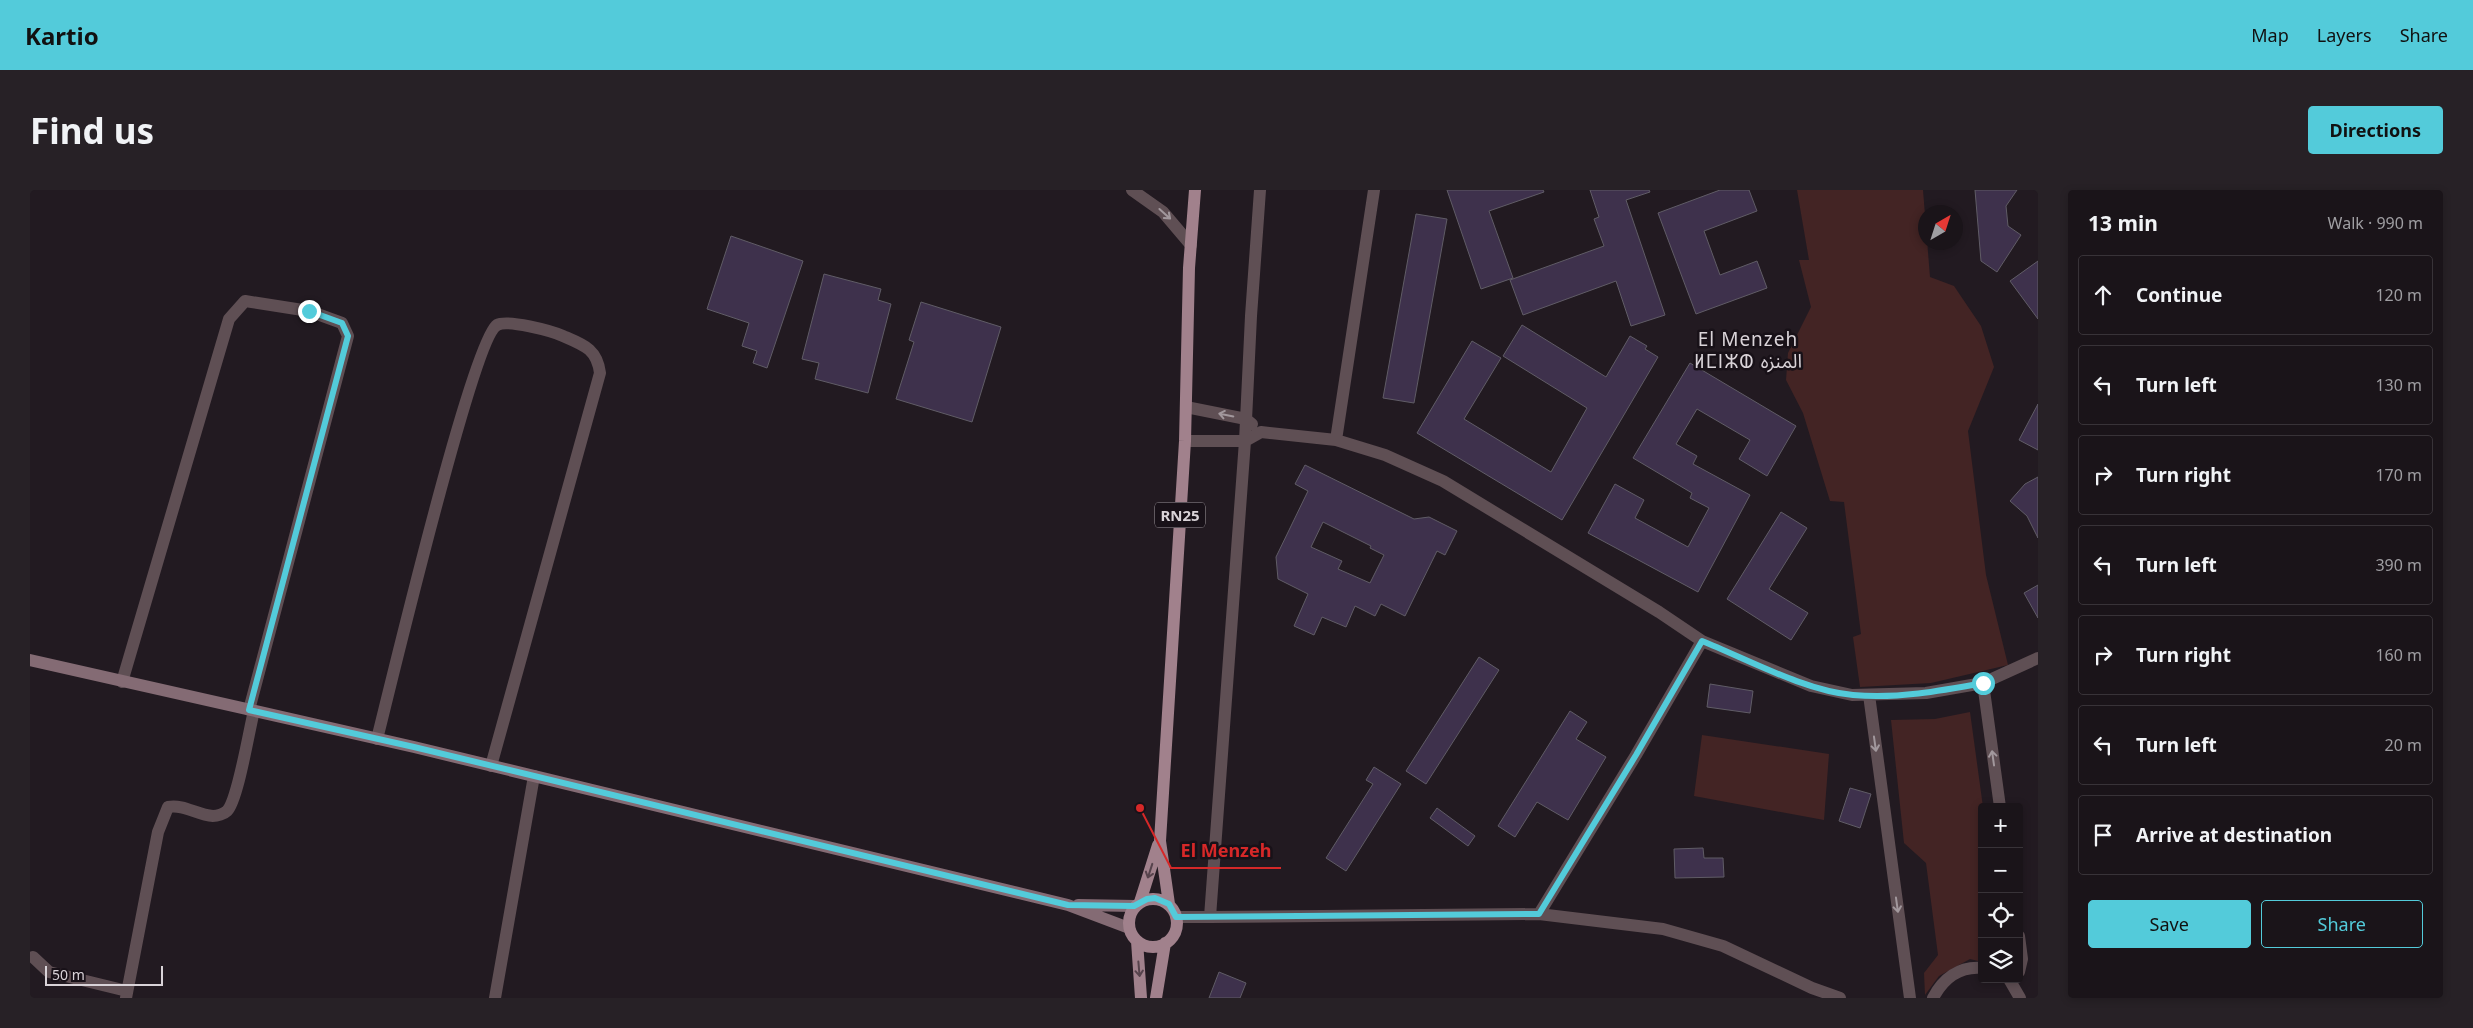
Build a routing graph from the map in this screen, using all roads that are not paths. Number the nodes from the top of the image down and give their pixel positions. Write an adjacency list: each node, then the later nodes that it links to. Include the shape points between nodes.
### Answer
1 (1132, 190): 5 (street, one-way to 5, via 1163,212)
2 (1195, 190): 5 (main road, RN25)
3 (1260, 190): 7 (street)
4 (1374, 190): 9 (street)
5 (1191, 245): 6 (main road, RN25)
6 (1186, 407): 7 (street, one-way to 6); 10 (main road, RN25)
7 (1246, 419): 8 (street); 11 (street)
8 (1261, 432): 9 (street); 11 (street)
9 (1336, 440): 12 (street, via 1385,455 1443,481)
10 (1185, 441): 11 (street); 23 (main road, RN25)
11 (1245, 441): 29 (street)
12 (1702, 641): 17 (street, via 1811,686 1852,695); 27 (street)
13 (2038, 658): 16 (street)
14 (30, 660): 15 (street)
15 (122, 682): 18 (street); 18 (street, via 228,319 245,301 309,311 342,323 348,336)
16 (1983, 683): 17 (street, via 1926,693); 22 (street, one-way to 16)
17 (1869, 695): 41 (street, one-way to 41)
18 (251, 711): 19 (street); 36 (street, via 236,786 226,812 214,816 176,806 168,807 164,815)
19 (378, 739): 20 (street); 20 (street, via 431,525 476,367 491,332 497,325 508,322 562,335 592,350 599,359 600,373)
20 (491, 766): 21 (street)
21 (534, 776): 26 (street); 37 (street)
22 (1999, 803)
23 (1160, 841): 24 (main road, RN25, one-way to 24); 25 (main road, RN25)
24 (1137, 904): 25 (main road, via 1155,898); 26 (street); 30 (main road, RN25, via 1128,920)
25 (1169, 904): 28 (main road, RN25)
26 (1068, 905): 30 (street)
27 (1539, 914): 29 (street); 40 (street, via 1686,934 1723,946)
28 (1176, 917): 29 (street); 32 (main road, via 1175,932)
29 (1210, 917)
30 (1129, 928): 31 (main road)
31 (1136, 941): 32 (main road, via 1150,947); 38 (main road, one-way to 38)
32 (1165, 943): 39 (main road)
33 (33, 957): 36 (street, via 49,972)
34 (1978, 968): 42 (street, via 1957,971 1942,983)
35 (2013, 983): 43 (street)
36 (127, 994)
37 (495, 998)
38 (1141, 998)
39 (1156, 998)
40 (1840, 998)
41 (1910, 998)
42 (1933, 998)
43 (2020, 998)

